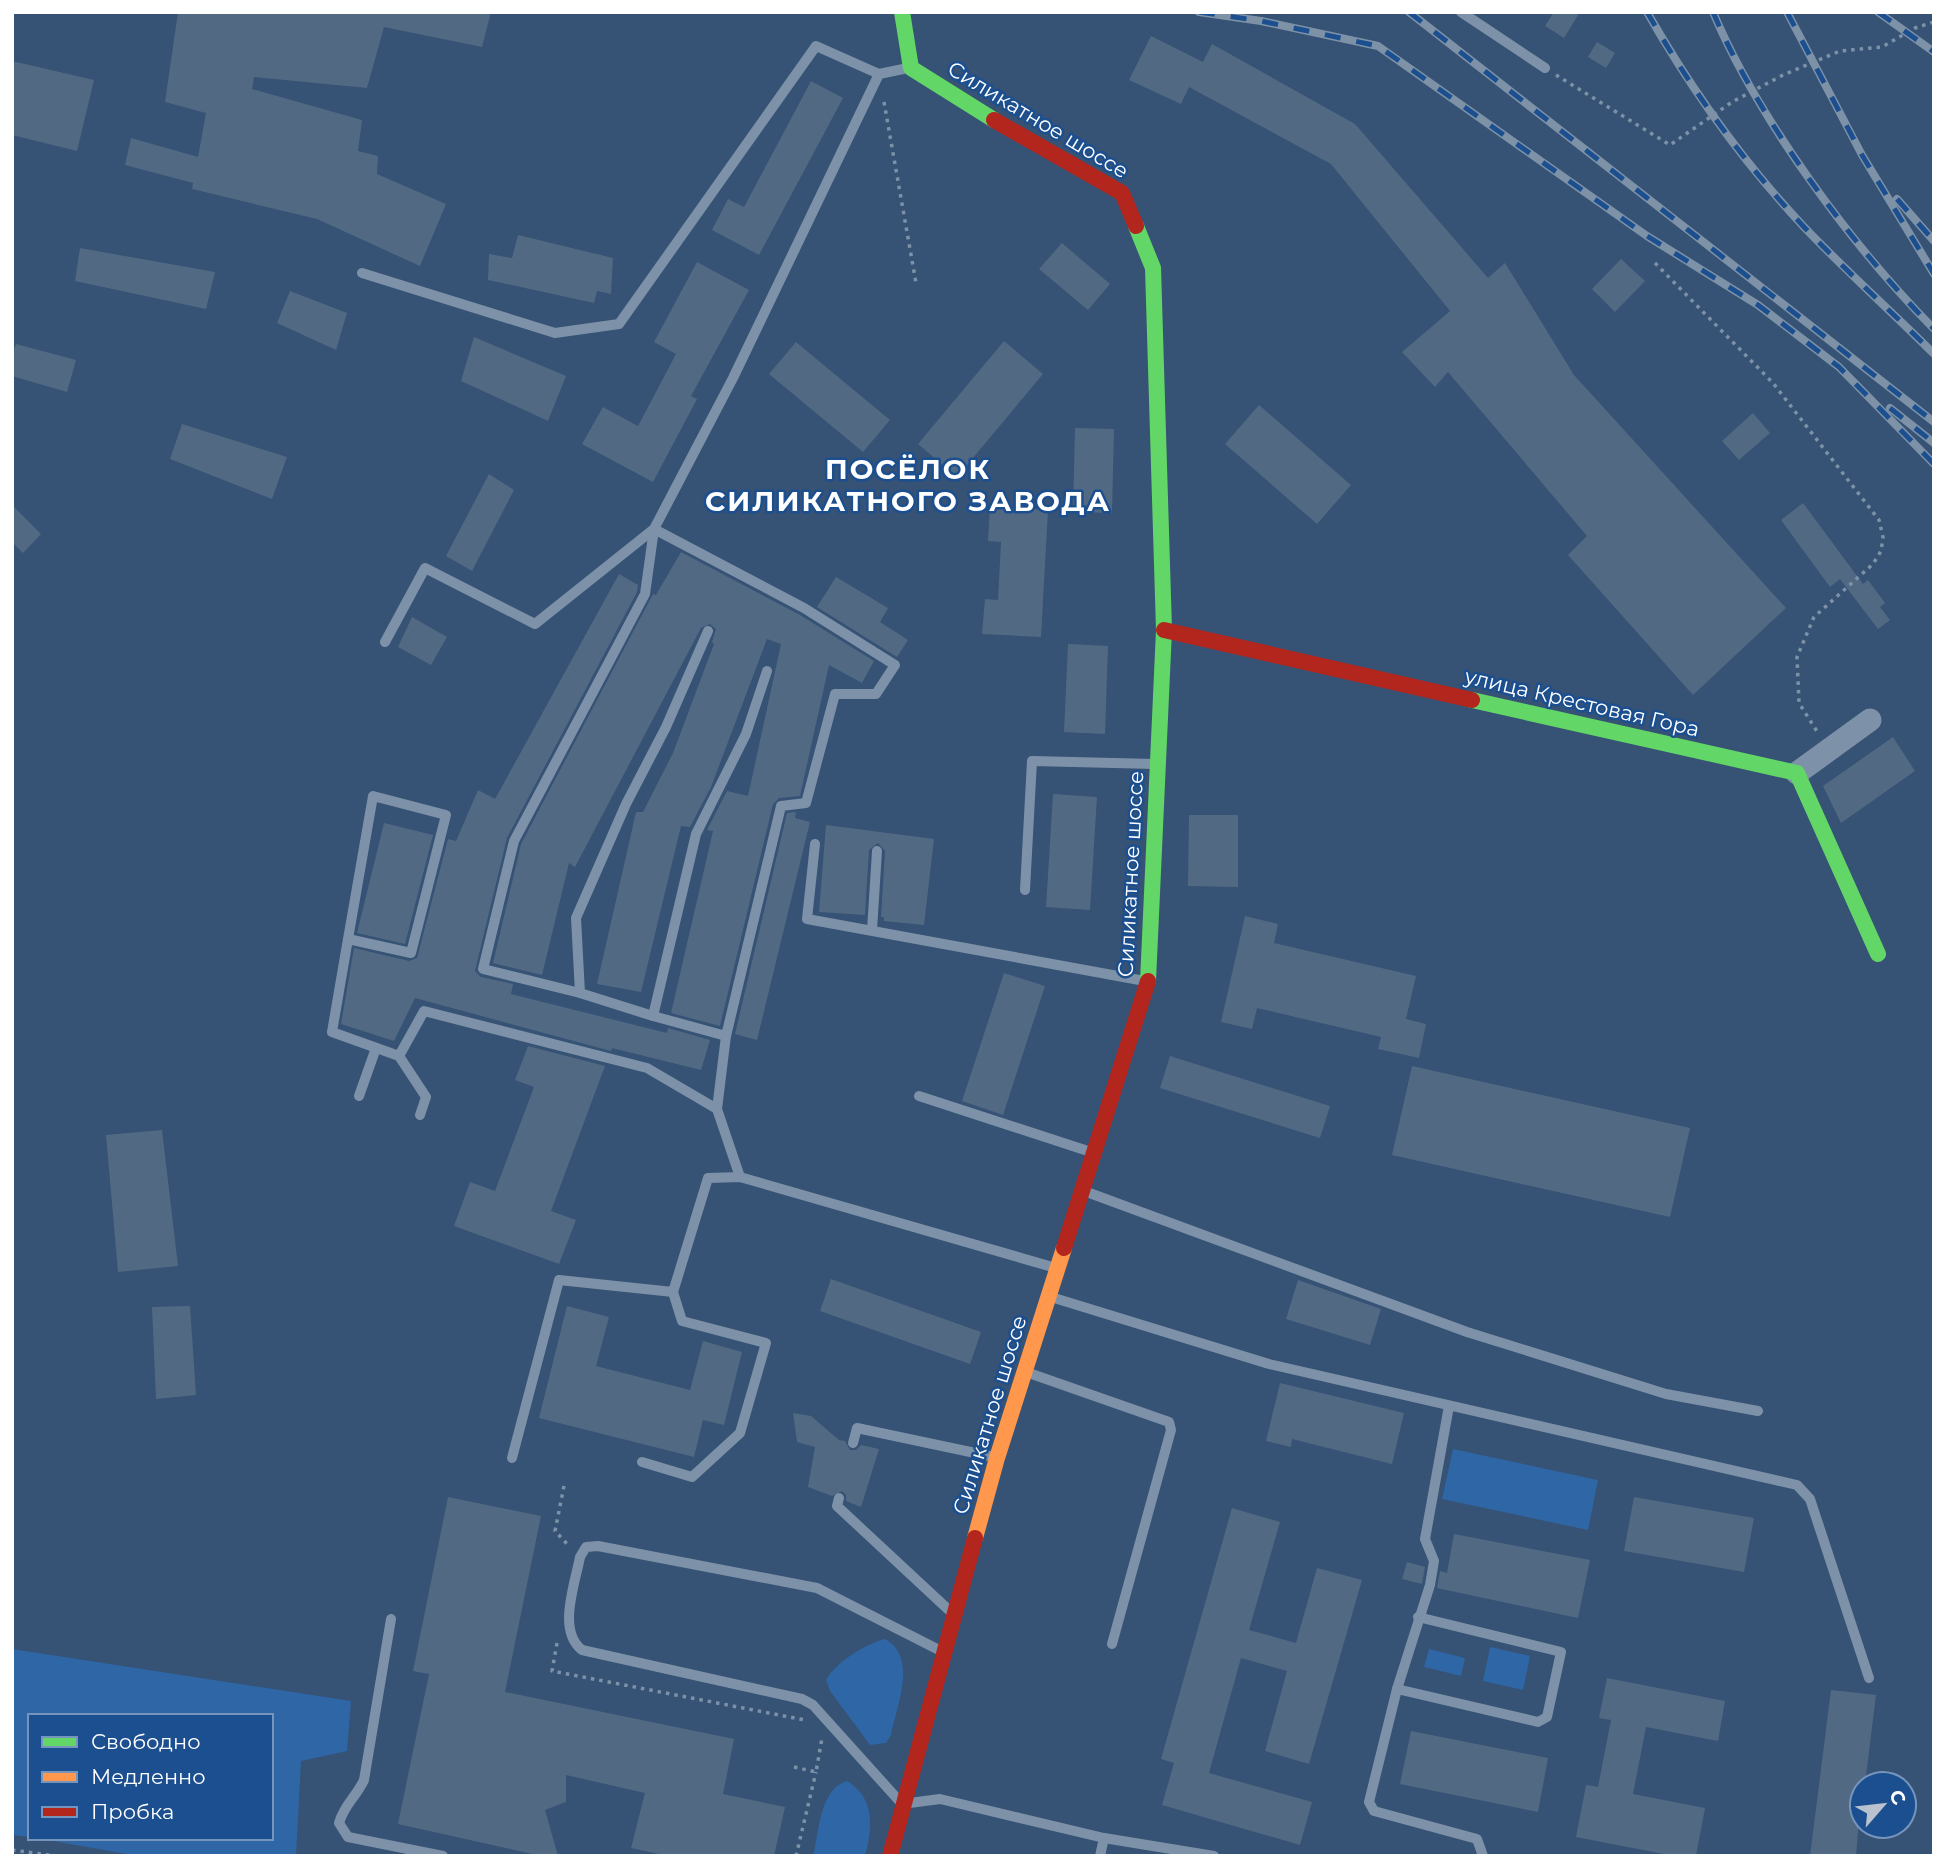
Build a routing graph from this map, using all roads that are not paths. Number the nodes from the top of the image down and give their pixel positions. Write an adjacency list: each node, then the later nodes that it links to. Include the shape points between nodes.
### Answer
1 (902, 12): 3 (street)
2 (1461, 12): 4 (lane)
3 (911, 68): 5 (lane); 8 (street, Силикатное шоссе, via 1017,135 1122,193 1153,268)
4 (1545, 68)
5 (879, 74): 6 (lane, via 816,46 619,324 555,333); 7 (lane, via 733,378)
6 (362, 272)
7 (654, 529): 10 (lane, via 535,624 425,568); 22 (lane, via 645,594 514,841 483,969); 24 (lane, via 804,608 895,665 876,694 835,694 806,803 781,806)
8 (1164, 630): 13 (street, Силикатное шоссе); 14 (street, улица Крестовая Гора)
9 (708, 631): 22 (lane, via 576,918)
10 (385, 642)
11 (767, 671): 23 (lane, via 746,734 696,834)
12 (1870, 720): 14 (street)
13 (1158, 764): 17 (lane, via 1032,761); 21 (street, Силикатное шоссе)
14 (1797, 773): 20 (street)
15 (815, 844): 18 (lane, via 807,919)
16 (877, 851): 18 (lane)
17 (1026, 890)
18 (872, 930): 21 (lane)
19 (348, 939): 19 (lane, via 411,953 446,815 373,796); 25 (lane, via 332,1032)
20 (1878, 954)
21 (1148, 982): 31 (street, Силикатное шоссе)
22 (580, 993): 23 (lane)
23 (653, 1016): 24 (lane)
24 (726, 1036): 29 (lane)
25 (376, 1048): 26 (lane); 27 (lane)
26 (398, 1056): 29 (lane, via 424,1012 647,1068); 30 (lane, via 426,1097)
27 (359, 1096)
28 (919, 1096): 31 (lane)
29 (717, 1109): 32 (lane)
30 (420, 1115)
31 (1094, 1153): 33 (street, Силикатное шоссе)
32 (740, 1177): 34 (lane); 35 (lane, via 708,1178)
33 (1081, 1190): 34 (street, Силикатное шоссе); 39 (lane, via 1466,1332 1666,1394)
34 (1056, 1269): 36 (street, Силикатное шоссе)
35 (673, 1292): 41 (lane, via 559,1280); 43 (lane, via 682,1321 766,1343 740,1433 692,1477)
36 (1048, 1296): 37 (street, Силикатное шоссе); 38 (lane, via 1269,1364)
37 (1024, 1371): 42 (street, Силикатное шоссе); 48 (lane, via 1169,1422 1171,1430)
38 (1449, 1405): 46 (lane, via 1425,1539 1434,1561); 50 (lane, via 1797,1485 1810,1499)
39 (1758, 1411)
40 (853, 1443): 42 (lane, via 858,1428)
41 (512, 1458)
42 (997, 1458): 45 (street, Силикатное шоссе)
43 (642, 1462)
44 (839, 1498): 45 (lane, via 837,1506)
45 (953, 1614): 49 (street, Силикатное шоссе)
46 (1418, 1617): 51 (lane); 51 (lane, via 1561,1652 1547,1717 1538,1722)
47 (391, 1619): 54 (lane, via 364,1780 358,1794 343,1807 339,1824 348,1837)
48 (1112, 1644)
49 (943, 1652): 52 (street, Силикатное шоссе); 52 (lane, via 817,1588 598,1545 586,1548 580,1557 568,1627 572,1643 582,1650 802,1699)
50 (1869, 1678)
51 (1397, 1689): 58 (lane, via 1370,1807 1477,1839)
52 (902, 1804): 53 (lane, via 940,1799); 55 (street, Силикатное шоссе)
53 (1104, 1838): 56 (lane); 57 (lane)
54 (443, 1856)
55 (890, 1856)
56 (1100, 1856)
57 (1214, 1856)
58 (1483, 1856)

